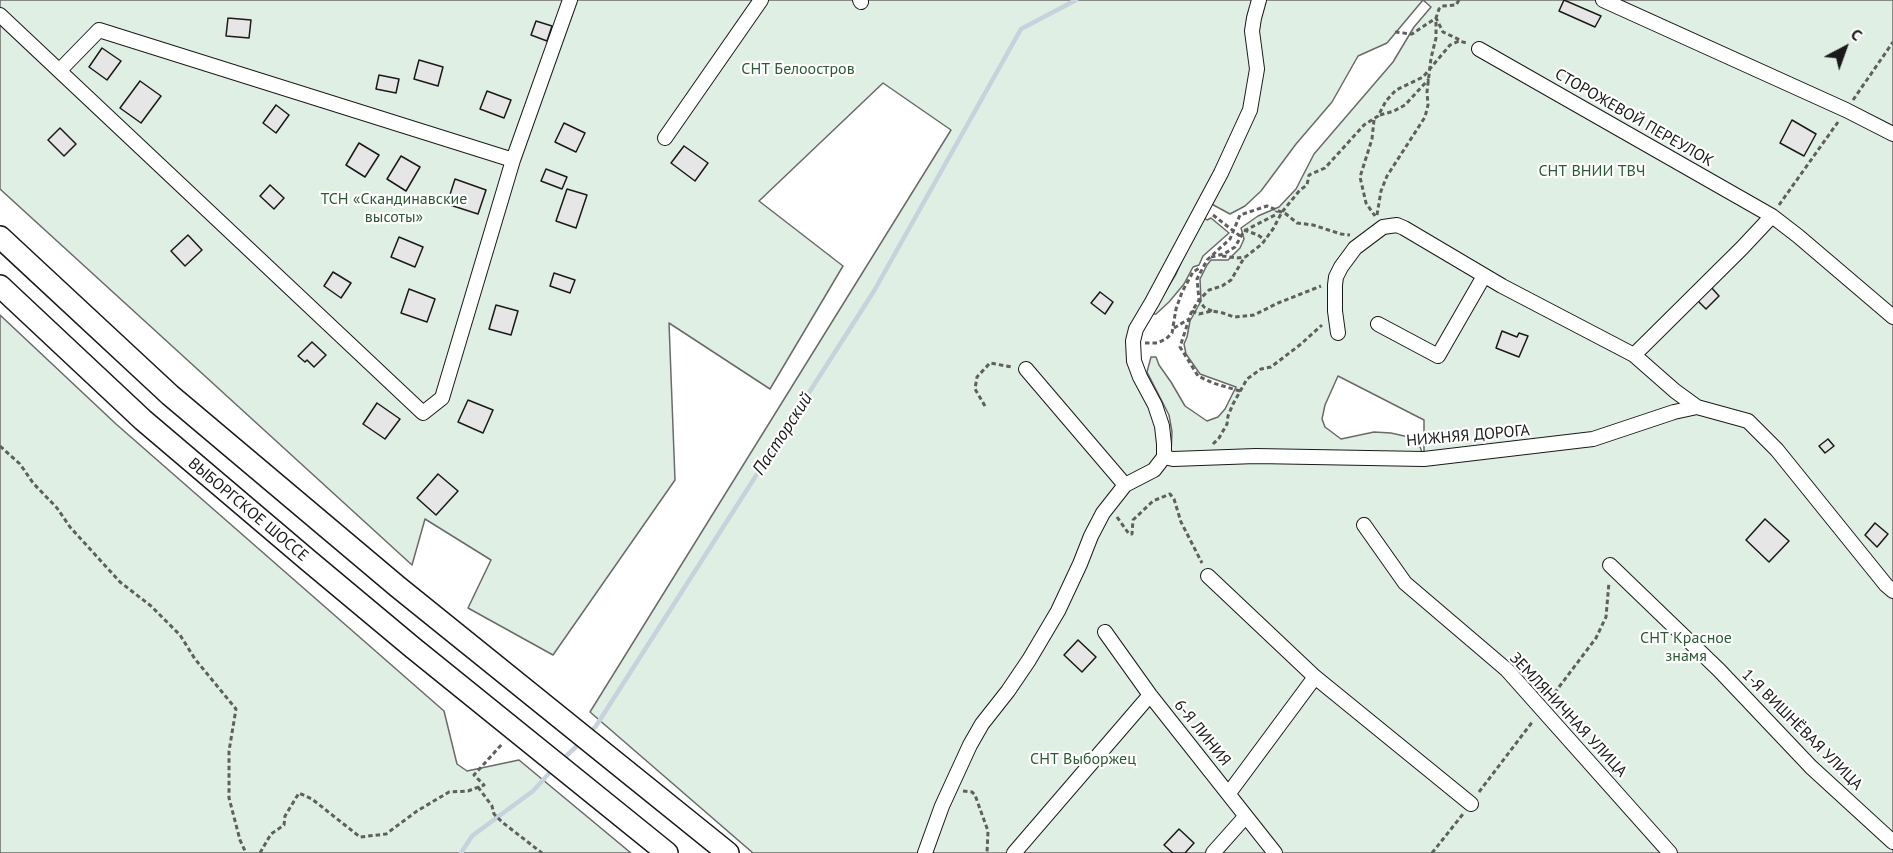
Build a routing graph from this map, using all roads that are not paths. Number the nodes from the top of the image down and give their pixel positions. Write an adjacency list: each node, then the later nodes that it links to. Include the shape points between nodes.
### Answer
1 (570, 0): 10 (street)
2 (760, 0): 9 (street)
3 (1259, 0): 23 (street, via 1252,31 1257,69 1250,110 1133,341 1134,361 1162,426)
4 (1603, 0): 8 (street)
5 (0, 15): 7 (street)
6 (1474, 46): 11 (street, СТОРОЖЕВОЙ ПЕРЕУЛОК)
7 (60, 70): 10 (street, via 99,30); 10 (street, via 423,413 442,398)
8 (1893, 134)
9 (665, 138)
10 (513, 160)
11 (1772, 216): 15 (street, СТОРОЖЕВОЙ ПЕРЕУЛОК); 18 (street)
12 (0, 237): 37 (main road, via 170,395)
13 (1484, 276): 16 (street, via 1438,356); 17 (street, via 1404,228 1383,227 1354,248 1336,278); 18 (street)
14 (0, 286): 36 (main road, ВЫБОРГСКОЕ ШОССЕ, via 143,420)
15 (1893, 317)
16 (1378, 324)
17 (1338, 333)
18 (1634, 355): 20 (street)
19 (1026, 369): 24 (street)
20 (1675, 391): 21 (street); 22 (street)
21 (1697, 407): 22 (street, НИЖНЯЯ ДОРОГА); 28 (street, via 1748,422 1778,450)
22 (1674, 412): 23 (street, НИЖНЯЯ ДОРОГА, via 1593,439 1424,459)
23 (1164, 457): 24 (street, via 1154,470)
24 (1125, 485): 38 (street, via 1095,526 1071,585 1029,660 982,724 951,785)
25 (1364, 525): 42 (street, ЗЕМЛЯНИЧНАЯ УЛИЦА, via 1405,584 1507,670)
26 (1610, 565): 35 (street, 1-Я ВИШНЁВАЯ УЛИЦА, via 1719,670 1811,767)
27 (1208, 576): 30 (street)
28 (1893, 591)
29 (1105, 632): 31 (street, 6-Я ЛИНИЯ)
30 (1315, 677): 32 (street); 33 (street)
31 (1150, 694): 32 (street, 6-Я ЛИНИЯ); 39 (street)
32 (1228, 793): 34 (street, 6-Я ЛИНИЯ)
33 (1471, 804)
34 (1245, 817): 40 (street); 41 (street, 6-Я ЛИНИЯ)
35 (1893, 842)
36 (667, 853)
37 (728, 853)
38 (925, 853)
39 (1014, 853)
40 (1214, 853)
41 (1275, 853)
42 (1670, 853)

